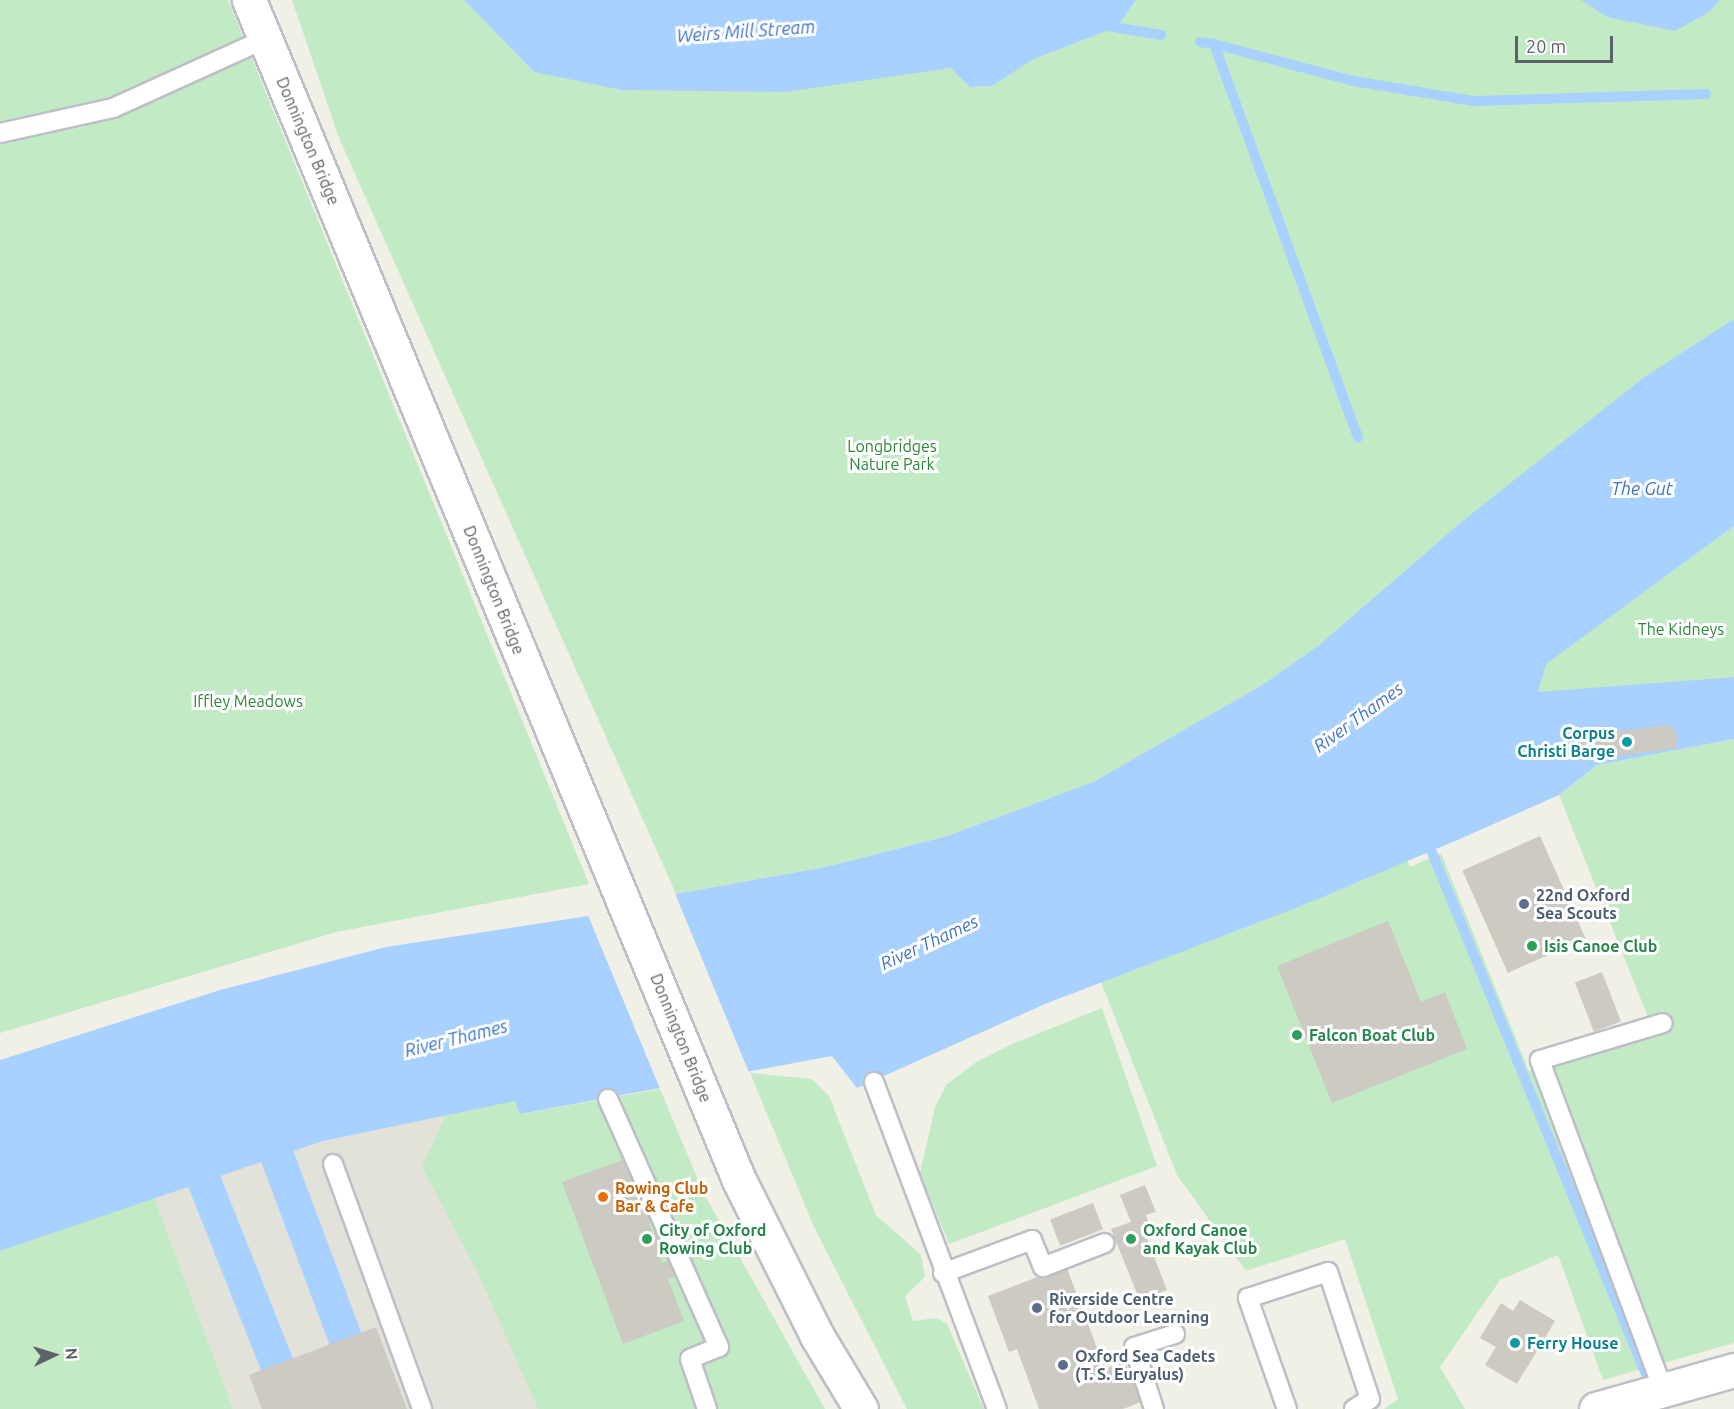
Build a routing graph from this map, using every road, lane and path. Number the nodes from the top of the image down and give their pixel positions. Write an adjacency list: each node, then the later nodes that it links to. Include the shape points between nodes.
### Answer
1 (249, 0): 2 (main road, Donnington Bridge)
2 (265, 39): 3 (lane, via 113,108); 15 (main road, Donnington Bridge, via 739,1180 817,1336)
3 (0, 133)
4 (1663, 1023): 12 (lane, via 1540,1060)
5 (874, 1083): 9 (lane)
6 (608, 1099): 14 (lane, via 719,1347 690,1359)
7 (333, 1164): 13 (lane)
8 (1105, 1243): 9 (lane, via 1043,1267 1032,1240)
9 (943, 1273): 16 (lane)
10 (1175, 1334): 17 (lane, via 1134,1347)
11 (1734, 1370): 12 (main road)
12 (1662, 1387): 20 (main road)
13 (422, 1409)
14 (707, 1409)
15 (861, 1409)
16 (998, 1409)
17 (1154, 1409)
18 (1287, 1409): 19 (lane, via 1248,1298 1328,1272 1370,1399)
19 (1354, 1409)
20 (1596, 1409)

